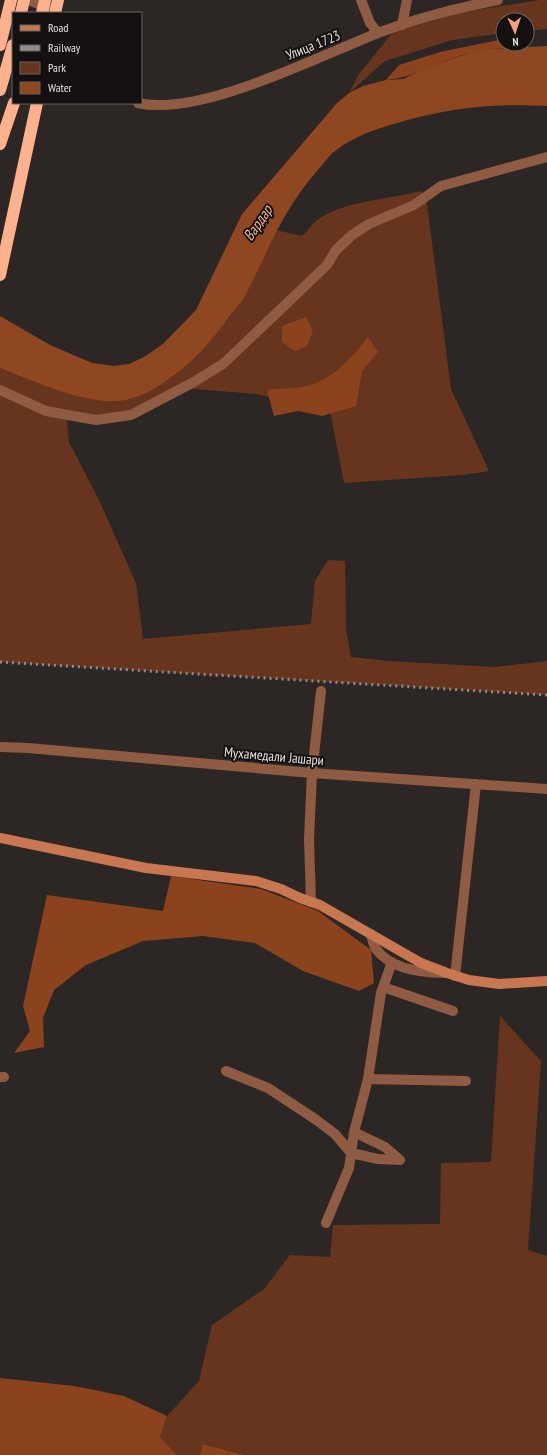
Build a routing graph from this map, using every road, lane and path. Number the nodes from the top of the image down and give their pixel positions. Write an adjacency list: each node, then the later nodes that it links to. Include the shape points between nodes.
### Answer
1 (11, 0): 15 (highway)
2 (24, 0): 9 (highway)
3 (29, 0): 12 (street)
4 (45, 0): 10 (highway, bridge)
5 (58, 0): 11 (highway, bridge)
6 (361, 0): 14 (street, via 370,23)
7 (407, 0): 13 (street)
8 (498, 0): 13 (street, Улица 1723, via 454,8)
9 (21, 12)
10 (42, 12)
11 (55, 12)
12 (58, 12)
13 (402, 25): 14 (street, Улица 1723)
14 (378, 33): 20 (street, Улица 1723, via 225,93 177,104 152,106)
15 (0, 45)
16 (12, 48): 17 (highway)
17 (0, 90)
18 (14, 104): 21 (highway)
19 (37, 104): 23 (highway)
20 (142, 104)
21 (0, 144)
22 (547, 157): 24 (street, via 441,186 414,205 369,224 336,250 321,271 223,364 131,415 96,420 46,411)
23 (0, 275)
24 (0, 390)
25 (321, 691): 27 (street)
26 (0, 747): 27 (street, Мухамедали Јашари)
27 (312, 773): 28 (street, Мухамедали Јашари); 31 (street, via 309,839)
28 (476, 784): 29 (street, Мухамедали Јашари); 34 (street)
29 (547, 789)
30 (0, 838): 31 (main road, via 146,868 256,881)
31 (311, 902): 32 (main road)
32 (371, 934): 33 (street, via 375,948); 34 (main road, via 421,963)
33 (392, 962): 34 (street, via 429,973); 36 (street)
34 (451, 974): 35 (main road, via 469,980 499,984)
35 (547, 981)
36 (383, 987): 37 (street); 39 (street)
37 (453, 1011)
38 (226, 1071): 42 (street, via 268,1088 335,1134)
39 (368, 1079): 40 (street); 41 (street)
40 (466, 1081)
41 (354, 1132): 42 (street); 42 (street, via 385,1147 400,1160 378,1159)
42 (351, 1153): 43 (street, via 349,1168)
43 (326, 1223)

